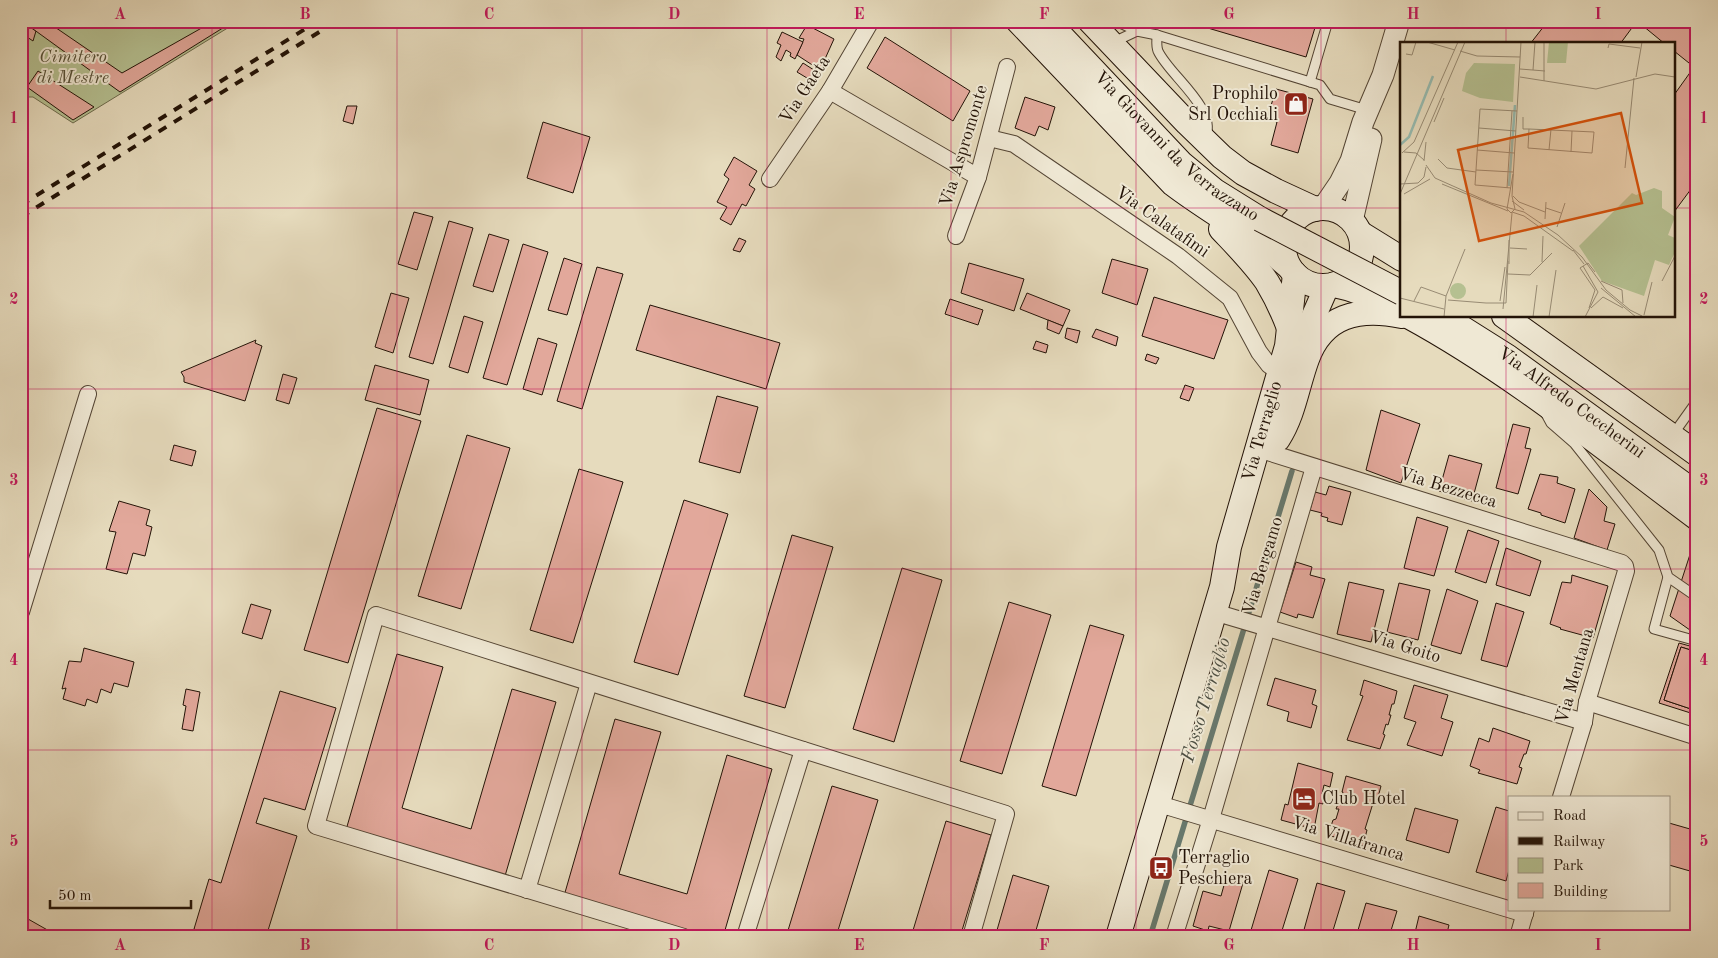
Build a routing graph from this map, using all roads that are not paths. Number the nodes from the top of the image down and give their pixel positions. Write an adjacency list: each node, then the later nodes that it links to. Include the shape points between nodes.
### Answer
1 (871, 21): 15 (street, Via Gaeta)
2 (1018, 21): 21 (main road, via 1148,160)
3 (1047, 21): 29 (main road, Via Giovanni da Verrazzano, bridge, via 1168,150 1203,182 1260,219)
4 (1066, 21): 27 (main road, Via Giovanni da Verrazzano, via 1191,154 1233,188)
5 (1090, 21): 18 (main road)
6 (1107, 21): 9 (lane)
7 (1328, 21): 14 (lane)
8 (1399, 21): 13 (street)
9 (1137, 31): 10 (lane); 11 (lane)
10 (1157, 35): 14 (lane); 18 (lane, via 1157,49 1200,106 1208,130)
11 (1118, 40)
12 (1008, 67): 17 (street, Via Aspromonte)
13 (1383, 74): 16 (street); 23 (street)
14 (1310, 82): 16 (lane, via 1320,85 1330,99)
15 (830, 91): 19 (street); 20 (street, Via Gaeta)
16 (1368, 110): 22 (street, via 1351,161 1340,183)
17 (989, 138): 19 (street, Via Aspromonte); 37 (street, Via Calatafimi, via 1014,144 1178,256 1230,298 1259,352)
18 (1204, 141): 22 (main road, via 1243,173 1276,191)
19 (978, 177): 24 (street, Via Aspromonte)
20 (770, 179)
21 (1196, 202): 26 (main road, via 1267,248); 36 (main road, via 1266,281)
22 (1319, 208): 23 (main road, via 1339,211); 26 (main road, via 1298,217 1287,231 1284,249)
23 (1356, 227): 25 (main road); 28 (main road, via 1362,244 1358,265 1343,281)
24 (956, 236)
25 (1400, 258)
26 (1292, 271): 28 (main road, via 1310,284); 36 (main road, Via Terraglio)
27 (1400, 276)
28 (1330, 285): 30 (main road, via 1367,295); 43 (main road, Via Terraglio, via 1305,336)
29 (1400, 292)
30 (1400, 313)
31 (1400, 315): 43 (main road, via 1376,312 1350,314 1332,323 1317,338 1306,359 1288,421)
32 (1409, 318): 39 (main road, via 1447,339)
33 (1446, 318): 41 (main road, Via Alfredo Ceccherini)
34 (1473, 318): 41 (main road, Via Alfredo Ceccherini, via 1516,345)
35 (1507, 318): 42 (main road)
36 (1290, 329): 37 (main road, Via Terraglio)
37 (1280, 373): 43 (main road, Via Terraglio)
38 (88, 394): 52 (street)
39 (1538, 401): 48 (main road); 50 (lane, via 1551,423 1574,443 1659,550)
40 (1697, 401): 42 (lane)
41 (1614, 424): 46 (main road, Via Alfredo Ceccherini); 47 (main road, Via Alfredo Ceccherini)
42 (1672, 436): 44 (main road)
43 (1270, 447): 45 (street, Via Bezzecca); 53 (main road, Via Terraglio, via 1242,555 1222,588)
44 (1697, 454)
45 (1314, 467): 49 (street, Via Bezzecca); 54 (street, Via Bergamo)
46 (1697, 476)
47 (1697, 494)
48 (1697, 518)
49 (1625, 566): 57 (street, Via Mentana)
50 (1668, 577): 51 (lane); 55 (lane, via 1654,629)
51 (1697, 597)
52 (21, 612)
53 (1224, 614): 54 (street, Via Goito); 62 (main road, Via Terraglio)
54 (1262, 625): 58 (street, Via Goito); 63 (street, Via Bergamo)
55 (1697, 641)
56 (589, 682): 60 (street); 64 (street); 64 (street, via 376,615 316,826)
57 (1587, 702): 58 (street, Via Mentana); 59 (street)
58 (1584, 722): 61 (street, Via Mentana)
59 (1697, 737)
60 (803, 750): 68 (street); 69 (street, via 1006,814)
61 (1561, 796)
62 (1167, 806): 63 (street, Via Villafranca); 70 (main road, Via Terraglio)
63 (1205, 817): 65 (street, Via Villafranca); 71 (street, Via Bergamo)
64 (527, 890): 67 (street)
65 (1508, 907)
66 (1526, 912): 72 (street)
67 (684, 937)
68 (745, 937)
69 (971, 937)
70 (1118, 937)
71 (1174, 937)
72 (1518, 937)

